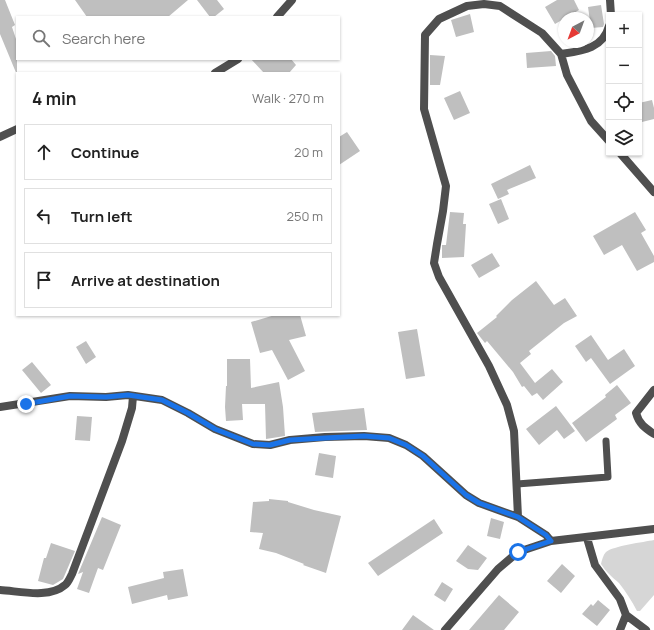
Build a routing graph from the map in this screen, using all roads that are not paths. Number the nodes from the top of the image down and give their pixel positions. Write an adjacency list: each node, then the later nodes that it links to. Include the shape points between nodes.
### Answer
1 (292, 0): 4 (street)
2 (610, 0): 3 (street)
3 (611, 12)
4 (278, 16)
5 (606, 33): 6 (street, via 597,45 589,49)
6 (561, 54): 11 (street, via 567,75 591,121); 19 (street, via 542,34 500,6 467,6 439,19 425,35 424,109 446,186 434,263 507,405 514,431)
7 (236, 60): 8 (street)
8 (217, 72)
9 (16, 129): 10 (street)
10 (0, 137)
11 (606, 138)
12 (623, 156): 13 (street)
13 (654, 192)
14 (654, 390): 17 (street, via 636,413 642,426)
15 (133, 396): 16 (street, via 70,396); 20 (street, via 162,400 215,429 253,444 270,445 290,440 364,436 389,438 423,456 472,499); 24 (street, via 122,441 66,585 53,591 37,593)
16 (0, 407)
17 (654, 434)
18 (606, 441): 19 (lane, via 608,477)
19 (517, 484): 20 (street)
20 (518, 517): 23 (street)
21 (654, 529): 22 (street)
22 (587, 538): 23 (street); 25 (street, via 596,565 620,599)
23 (551, 541): 26 (street, via 518,552 498,569)
24 (0, 590)
25 (626, 615): 27 (street); 28 (street)
26 (445, 630)
27 (620, 630)
28 (646, 630)

